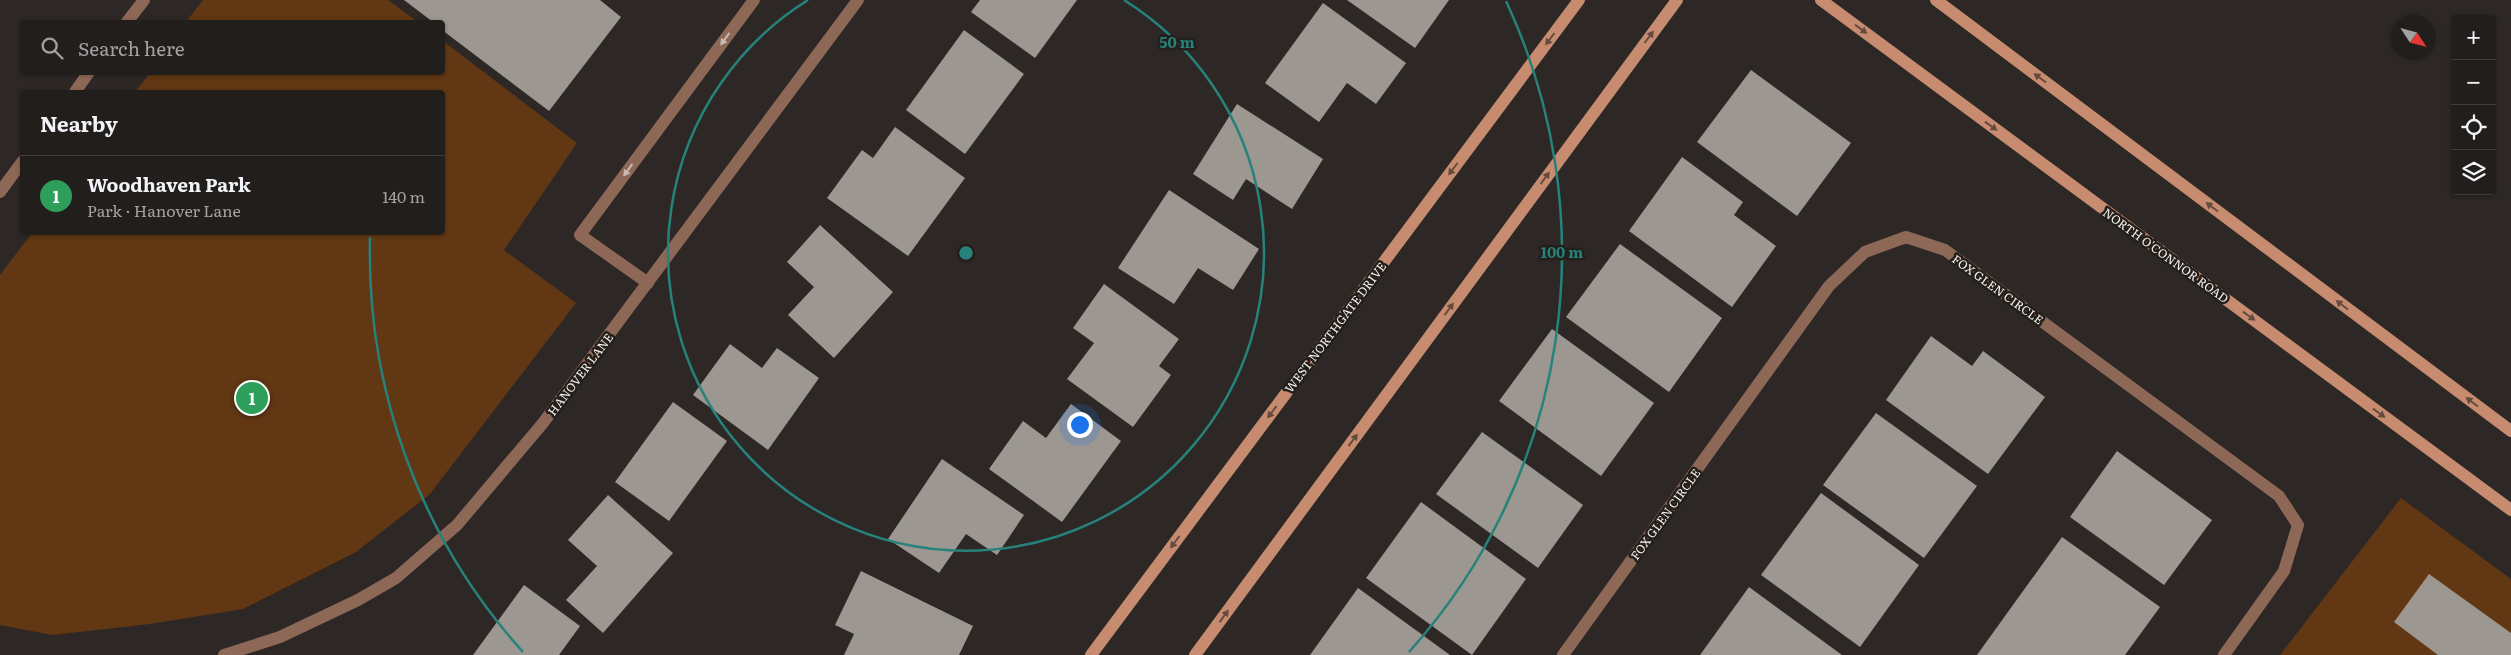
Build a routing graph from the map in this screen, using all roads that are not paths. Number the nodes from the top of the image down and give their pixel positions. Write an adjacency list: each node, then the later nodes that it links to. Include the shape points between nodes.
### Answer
1 (144, 0): 8 (street)
2 (754, 0): 13 (street, one-way to 13, via 580,235)
3 (858, 0): 13 (street, HANOVER LANE)
4 (1579, 0): 17 (main road, WEST NORTHGATE DRIVE, one-way to 17)
5 (1677, 0): 18 (main road, one-way to 5)
6 (1822, 0): 15 (main road, NORTH O'CONNOR ROAD, one-way to 15)
7 (1936, 0): 14 (main road, one-way to 7)
8 (129, 20)
9 (88, 75): 10 (street)
10 (76, 90)
11 (20, 165): 12 (street)
12 (0, 192)
13 (648, 283): 16 (street, HANOVER LANE, via 543,423 457,525 396,578 358,600 280,637)
14 (2511, 431)
15 (2511, 510)
16 (224, 655)
17 (1091, 655)
18 (1195, 655)
19 (1563, 655): 20 (street, FOX GLEN CIRCLE, via 1829,286 1865,252 1906,237 1945,250 2279,496 2298,525 2284,571)
20 (2224, 655)

